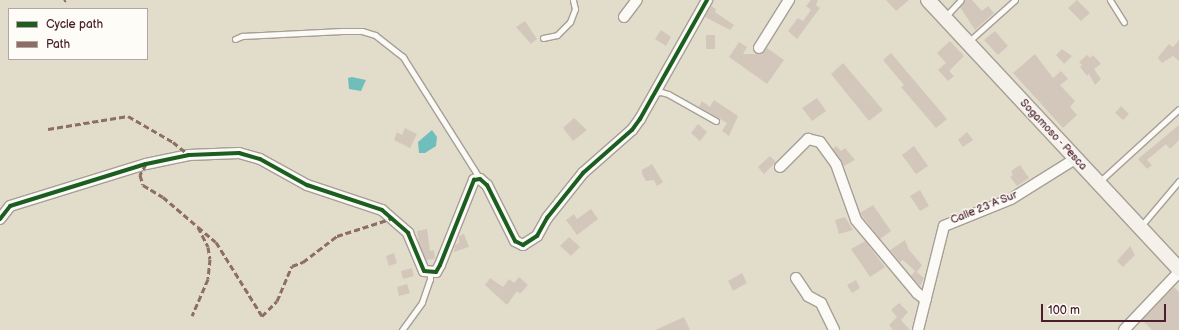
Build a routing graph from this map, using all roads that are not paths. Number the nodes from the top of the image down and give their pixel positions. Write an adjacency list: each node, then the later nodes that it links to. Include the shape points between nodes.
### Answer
1 (573, 0): 12 (lane, via 575,9 570,22 557,35)
2 (637, 0): 9 (street)
3 (708, 0): 16 (street)
4 (789, 0): 15 (street)
5 (928, 0): 10 (main road, Sogamoso - Pesca)
6 (961, 0): 10 (lane)
7 (1014, 0): 14 (lane)
8 (1110, 0): 11 (lane)
9 (624, 17)
10 (944, 18): 14 (main road, Sogamoso - Pesca)
11 (1124, 22)
12 (543, 38)
13 (235, 39): 21 (lane, via 242,36 342,31 362,31 375,35 403,57)
14 (967, 42): 19 (main road, Sogamoso - Pesca)
15 (759, 48)
16 (654, 94): 18 (lane, via 668,94); 21 (street, via 632,130 583,173 529,243 518,245 492,193)
17 (1179, 108): 23 (lane)
18 (716, 121)
19 (1075, 159): 23 (main road, Sogamoso - Pesca); 29 (street, Calle 23 A Sur, via 1011,199 947,223 941,230)
20 (780, 167): 29 (street, via 808,139 820,142 836,164 856,220 917,293)
21 (480, 179): 27 (street, via 472,181 440,265 436,272)
22 (1178, 181): 25 (lane)
23 (1099, 183): 25 (main road, Sogamoso - Pesca)
24 (0, 219): 27 (street, via 10,206 146,164 189,155 250,155 307,185 382,210 404,227 424,271)
25 (1140, 228): 26 (main road, Sogamoso - Pesca)
26 (1179, 270): 33 (street)
27 (430, 273): 30 (lane, via 422,302)
28 (796, 278): 31 (street, via 808,296 821,303)
29 (926, 300): 32 (street, Calle 23 A Sur)
30 (402, 330)
31 (834, 330)
32 (918, 330)
33 (1124, 330)

